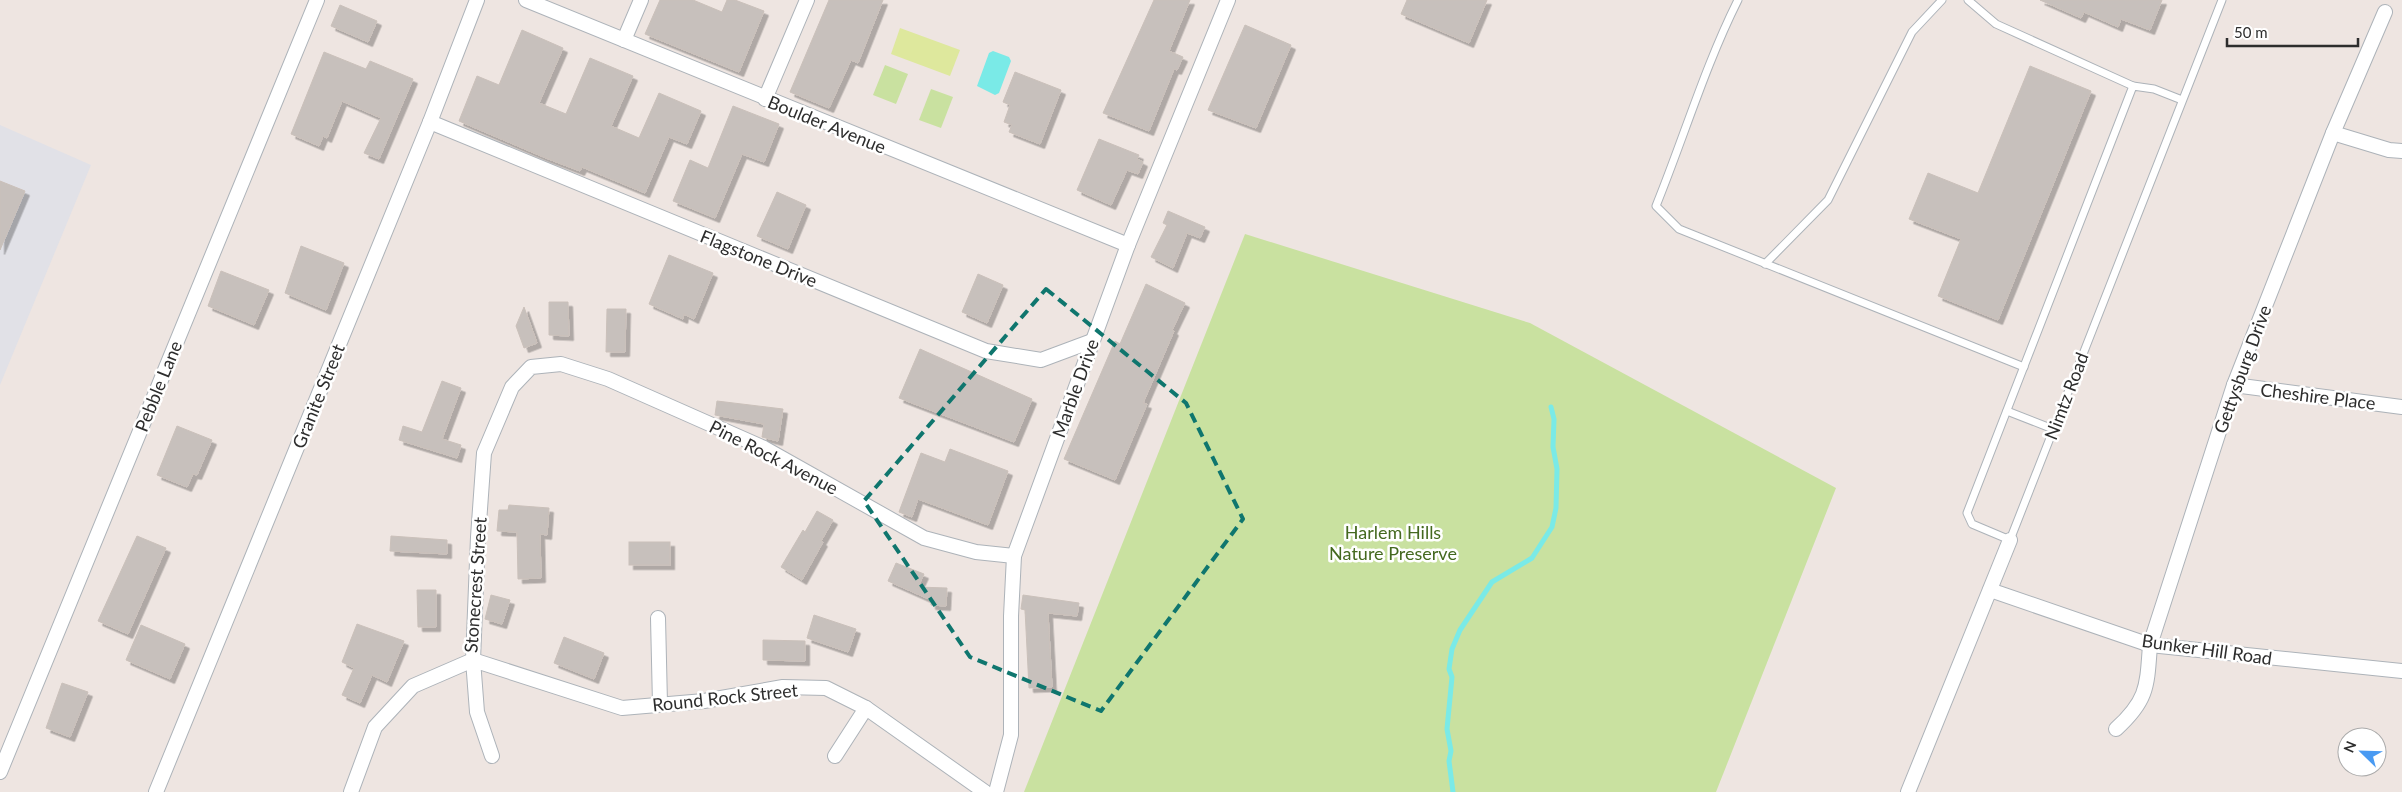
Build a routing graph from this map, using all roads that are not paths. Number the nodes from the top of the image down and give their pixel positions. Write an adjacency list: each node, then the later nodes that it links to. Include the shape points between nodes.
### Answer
1 (317, 0): 40 (street, Pebble Lane)
2 (477, 0): 16 (street, Granite Street)
3 (526, 0): 12 (street, Boulder Avenue)
4 (641, 0): 12 (street)
5 (807, 0): 14 (street)
6 (1228, 0): 19 (street, Marble Drive)
7 (1738, 0): 20 (lane, via 1716,44 1656,206 1679,229)
8 (1942, 0): 20 (lane, via 1912,32 1828,200)
9 (1968, 0): 13 (lane, via 1996,24)
10 (2222, 0): 15 (lane, Nimtz Road)
11 (2385, 12): 17 (street, Gettysburg Drive)
12 (624, 40): 14 (street, Boulder Avenue)
13 (2133, 86): 15 (lane, via 2154,89); 23 (lane)
14 (765, 98): 19 (street, Boulder Avenue)
15 (2182, 100): 27 (lane, Nimtz Road)
16 (430, 122): 21 (street, Flagstone Drive, via 986,351 1041,360); 41 (street, Granite Street)
17 (2333, 134): 18 (street); 24 (street, Gettysburg Drive)
18 (2402, 151)
19 (1128, 245): 21 (street, Marble Drive)
20 (1766, 264): 23 (lane)
21 (1092, 341): 29 (street, Marble Drive)
22 (532, 367): 29 (street, Pine Rock Avenue, via 561,364 608,379 764,448 924,538 976,552); 33 (street, Stonecrest Street, via 512,387 484,453)
23 (2024, 367): 26 (lane)
24 (2234, 385): 25 (street, Cheshire Place); 32 (street, Gettysburg Drive)
25 (2402, 407)
26 (2007, 411): 27 (lane); 28 (lane, via 1967,513 1972,524)
27 (2053, 429): 28 (lane, Nimtz Road)
28 (2010, 540): 30 (street, Nimtz Road)
29 (1014, 556): 44 (street, Marble Drive, via 1010,616 1011,735)
30 (1990, 590): 32 (street, Bunker Hill Road); 45 (street, Nimtz Road)
31 (658, 618): 35 (street)
32 (2150, 645): 34 (street, Bunker Hill Road); 37 (street, Gettysburg Drive, via 2142,700)
33 (473, 660): 35 (street, Round Rock Street, via 622,708); 38 (street, via 477,712); 42 (street, Stonecrest Street, via 413,686 375,727)
34 (2402, 671)
35 (660, 704): 36 (street, Round Rock Street, via 704,701 783,687 826,688)
36 (866, 708): 39 (street); 43 (street, Round Rock Street)
37 (2116, 729)
38 (492, 756)
39 (835, 756)
40 (0, 772)
41 (156, 792)
42 (351, 792)
43 (985, 792)
44 (996, 792)
45 (1908, 792)

